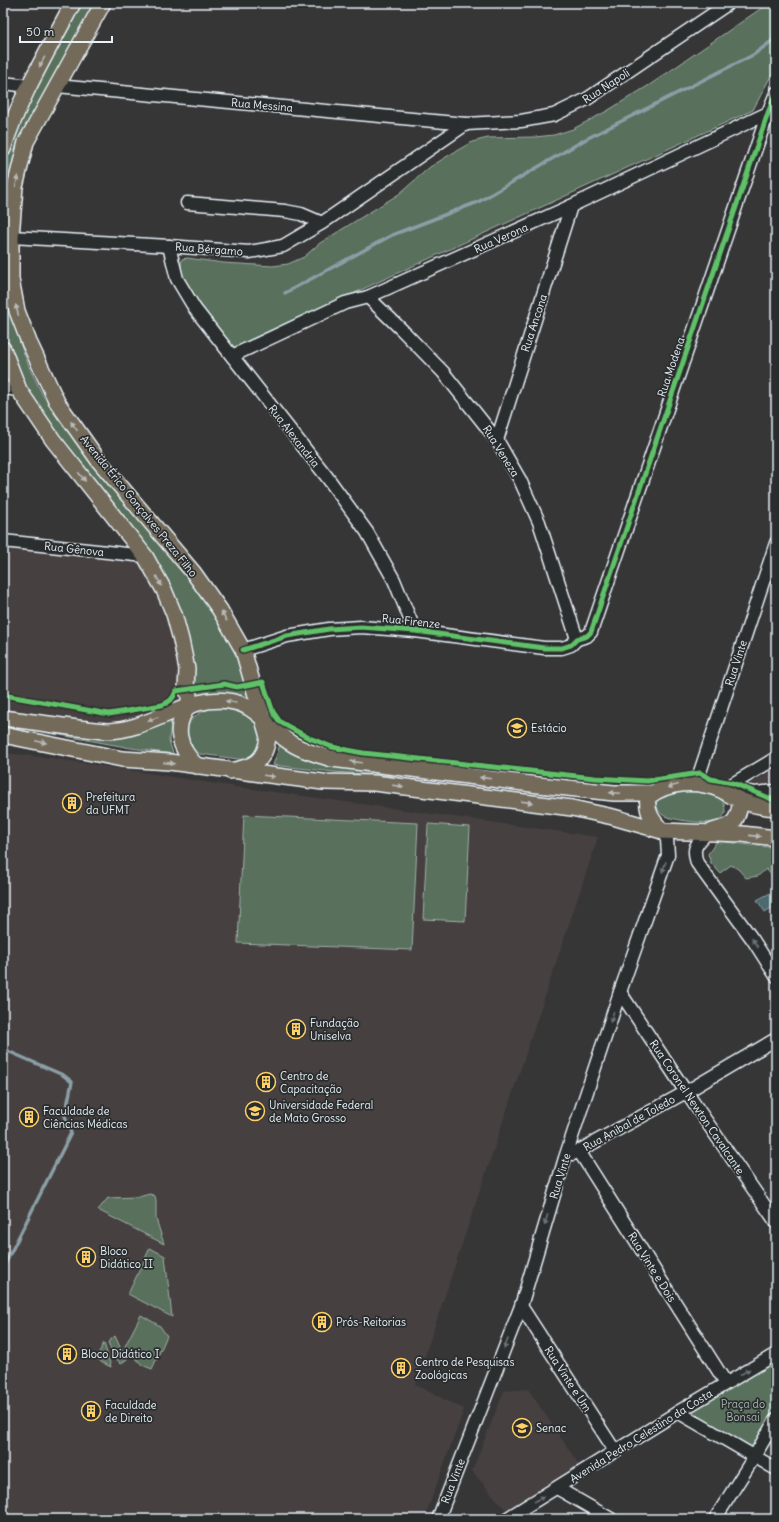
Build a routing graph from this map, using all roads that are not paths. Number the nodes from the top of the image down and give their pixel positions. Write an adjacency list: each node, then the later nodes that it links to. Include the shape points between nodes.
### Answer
1 (73, 3): 5 (main road, one-way to 5)
2 (103, 3): 6 (main road, Avenida Érico Gonçalves Preza Filho)
3 (729, 3): 9 (street, Rua Napoli, via 587,99 554,115 521,121)
4 (3, 83): 5 (street)
5 (29, 86): 10 (main road)
6 (57, 86): 9 (street, Rua Messina); 14 (main road, Avenida Érico Gonçalves Preza Filho, one-way to 6, via 15,187 26,142)
7 (776, 93): 8 (street, Rua Modena)
8 (768, 113): 12 (street, Rua Verona); 26 (street, Rua Modena, via 594,626 587,636)
9 (466, 124): 13 (street, Rua Bérgamo)
10 (3, 149)
11 (187, 203): 13 (street, via 285,211 301,214)
12 (571, 206): 16 (street, Rua Verona); 21 (street, Rua Ancona)
13 (322, 223): 15 (street, Rua Bérgamo, via 283,246 249,252)
14 (11, 237): 15 (street, Rua Bérgamo); 27 (main road, Avenida Érico Gonçalves Preza Filho, one-way to 14, via 220,610 193,572 99,461 57,402 17,311 11,280)
15 (169, 246): 18 (street, Rua Alexandria, via 178,279 195,309)
16 (368, 297): 18 (street, Rua Verona, via 345,303); 21 (street, Rua Veneza, via 442,372)
17 (3, 350): 20 (main road)
18 (232, 356): 25 (street, Rua Alexandria, via 367,532 394,580)
19 (3, 388): 20 (street)
20 (19, 390): 24 (main road, one-way to 24, via 53,440)
21 (497, 440): 26 (street, Rua Veneza, via 520,480 539,522)
22 (3, 541): 24 (street, Rua Gênova)
23 (776, 542): 35 (street, Rua Vinte)
24 (145, 556): 28 (main road, one-way to 28, via 174,614 187,669 186,689)
25 (414, 631): 26 (street, Rua Firenze, via 544,648 562,648 571,645); 27 (street, Rua Firenze, via 361,627 329,629 287,636)
26 (577, 639)
27 (243, 650): 30 (main road, Avenida Érico Gonçalves Preza Filho)
28 (189, 706): 29 (main road, one-way to 29, via 132,727 109,731); 30 (main road, one-way to 28, via 235,702 209,701); 33 (main road, via 179,728 179,740)
29 (3, 718)
30 (264, 721): 34 (main road, via 268,737 263,756 251,766); 38 (main road, one-way to 30, via 614,793 546,786 332,759 302,749 285,739)
31 (3, 735): 33 (main road, one-way to 33, via 122,759)
32 (776, 758): 36 (street)
33 (197, 766): 34 (main road)
34 (230, 771): 41 (main road, one-way to 41, via 323,782 374,783 572,808)
35 (696, 784): 36 (main road); 38 (main road, one-way to 38, via 672,785)
36 (723, 789): 37 (street, via 754,793); 39 (main road)
37 (776, 791)
38 (654, 793): 41 (main road, via 648,797 648,812)
39 (741, 800): 40 (main road, via 762,807); 42 (main road, via 739,813 729,826)
40 (776, 808)
41 (662, 831): 42 (main road); 45 (street, Rua Vinte, one-way to 45, via 667,839 668,855)
42 (707, 834): 43 (main road, one-way to 43, via 742,834); 44 (street, one-way to 42, via 697,863 694,854 696,846)
43 (776, 838)
44 (776, 976)
45 (620, 992): 47 (street, Rua Coronel Newton Cavalcante); 49 (street, Rua Vinte, one-way to 49)
46 (776, 1039): 47 (street, Rua Anibal de Toledo)
47 (686, 1092): 48 (street, Rua Anibal de Toledo); 50 (street, Rua Coronel Newton Cavalcante)
48 (579, 1150): 49 (street, Rua Anibal de Toledo); 53 (street, Rua Vinte e Dois)
49 (565, 1158): 51 (street, Rua Vinte, one-way to 51)
50 (776, 1222)
51 (521, 1306): 56 (street, Rua Vinte e Um); 60 (street, Rua Vinte, one-way to 60)
52 (776, 1354): 53 (street, Avenida Pedro Celestino da Costa, one-way to 52)
53 (726, 1383): 54 (street, Avenida Pedro Celestino da Costa)
54 (678, 1412): 56 (street, Avenida Pedro Celestino da Costa); 57 (street)
55 (776, 1419): 57 (street)
56 (615, 1451): 59 (street, Avenida Pedro Celestino da Costa)
57 (754, 1457): 58 (street); 63 (street)
58 (776, 1469)
59 (557, 1488): 61 (street, Avenida Pedro Celestino da Costa, one-way to 59); 62 (street)
60 (438, 1519)
61 (506, 1519)
62 (611, 1519)
63 (715, 1519)

